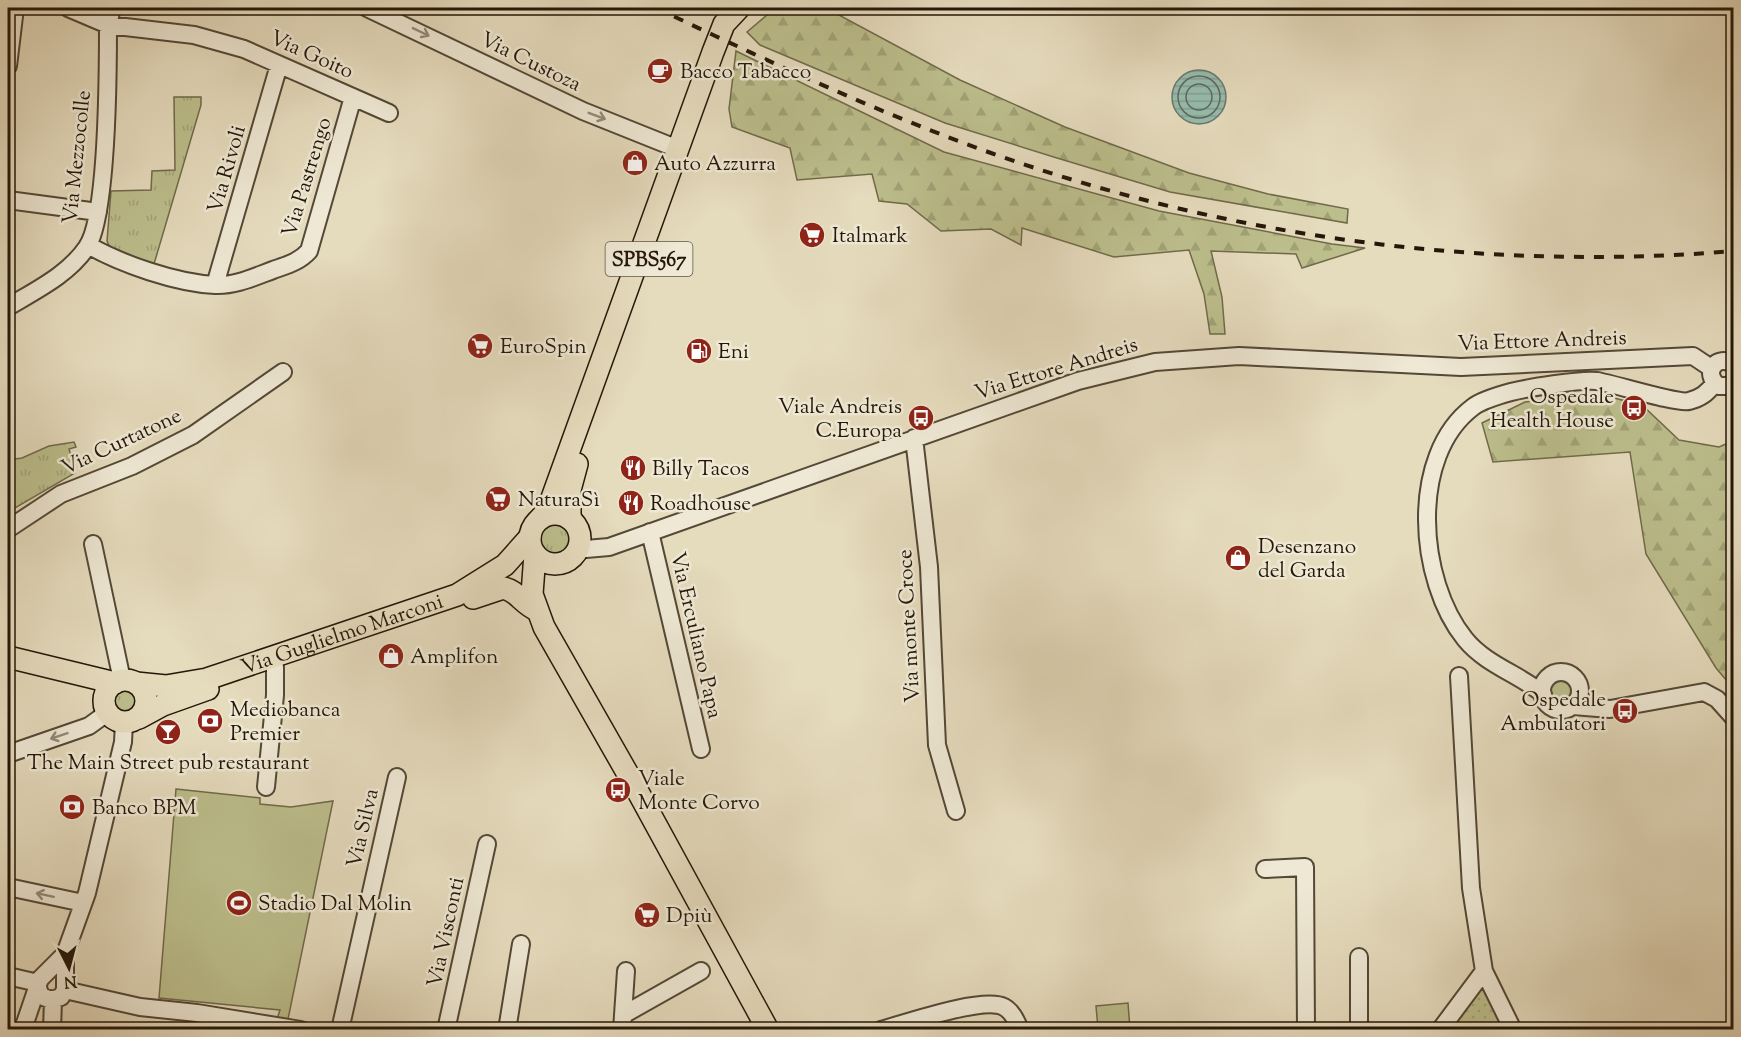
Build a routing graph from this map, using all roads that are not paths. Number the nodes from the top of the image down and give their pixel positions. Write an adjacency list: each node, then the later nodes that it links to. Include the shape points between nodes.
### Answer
1 (15, 8): 8 (street)
2 (68, 8): 6 (street, Via Goito)
3 (112, 8): 6 (street, Via Mezzocolle)
4 (368, 8): 11 (street, Via Custoza, one-way to 11, via 582,111)
5 (739, 9): 11 (main road, SPBS567, via 724,24); 22 (main road, SPBS567, via 574,471)
6 (108, 25): 7 (street, Via Goito, via 194,35 244,49); 13 (street, Via Mezzocolle)
7 (279, 65): 9 (street, Via Goito); 15 (street, Via Rivoli)
8 (8, 66)
9 (353, 98): 10 (street, Via Goito); 15 (street, Via Pastrengo, via 309,251 300,260 238,283)
10 (389, 113)
11 (678, 149): 25 (main road, SPBS567)
12 (8, 200): 13 (street)
13 (98, 212): 14 (street, Via Mezzocolle)
14 (88, 245): 15 (street, Via Pastrengo, via 122,262); 16 (street, Via Mezzocolle, via 56,278)
15 (215, 285)
16 (8, 307)
17 (1734, 365): 19 (street, via 1724,360)
18 (283, 372): 23 (street, Via Curtatone, via 193,435 132,466 61,494)
19 (1713, 376): 20 (street, via 1724,387); 21 (street, Via Ettore Andreis, via 1693,356 1461,368 1239,356 1155,362 1078,381); 37 (street, via 1704,396 1687,402 1594,381 1512,392 1474,406 1448,434 1432,474 1425,507 1430,550 1443,603 1466,640 1500,668)
20 (1734, 382)
21 (914, 438): 24 (street, Via Ettore Andreis); 45 (street, Via monte Croce, via 929,567 937,745)
22 (570, 519): 25 (main road, via 558,514); 26 (main road)
23 (8, 529)
24 (650, 532): 26 (street, Via Ettore Andreis, via 600,549 586,549); 41 (street, Via Erculiano Papa)
25 (535, 537): 28 (main road, via 548,563); 29 (main road, Via Guglielmo Marconi); 30 (main road, via 532,594); 36 (main road, Via Guglielmo Marconi, via 505,565 457,595 207,680 166,686)
26 (579, 543): 28 (main road, via 571,557)
27 (93, 544): 36 (street)
28 (556, 563): 31 (main road, via 545,572 541,589)
29 (470, 599): 30 (main road, Via Guglielmo Marconi, via 503,588); 33 (main road, Via Guglielmo Marconi)
30 (537, 610): 31 (main road)
31 (555, 643): 65 (main road)
32 (8, 657): 34 (main road, Via Guglielmo Marconi)
33 (275, 667): 39 (main road, Via Guglielmo Marconi, via 163,705); 44 (street)
34 (76, 675): 36 (main road, Via Guglielmo Marconi); 39 (main road, Via Guglielmo Marconi, via 96,688)
35 (1459, 676): 54 (street, via 1471,888)
36 (124, 682): 39 (main road, via 105,692); 39 (main road, via 147,700)
37 (1539, 686): 38 (street, via 1546,703 1556,710); 38 (street, via 1555,673 1566,673 1578,683)
38 (1577, 700): 40 (street, via 1592,709 1610,709 1704,692 1717,699)
39 (118, 715): 42 (street, one-way to 42); 49 (street, via 123,742)
40 (1734, 718)
41 (701, 749)
42 (8, 754)
43 (397, 777): 62 (street, Via Silva)
44 (266, 788)
45 (956, 811)
46 (487, 844): 63 (street, Via Visconti)
47 (1265, 869): 68 (street, via 1305,867)
48 (8, 887): 49 (street, one-way to 48)
49 (83, 903): 56 (street)
50 (521, 944): 64 (street)
51 (1359, 957): 69 (street)
52 (626, 971): 57 (street)
53 (701, 971): 57 (street)
54 (1484, 971): 70 (street); 71 (street)
55 (8, 976): 56 (street)
56 (50, 988): 58 (street, via 140,1007); 59 (street); 60 (street)
57 (622, 1022)
58 (269, 1026): 61 (street)
59 (26, 1029)
60 (52, 1029)
61 (301, 1029)
62 (340, 1029)
63 (446, 1029)
64 (507, 1029)
65 (768, 1029)
66 (881, 1029): 67 (street, via 988,1004 1004,1007)
67 (1020, 1029)
68 (1306, 1029)
69 (1359, 1029)
70 (1440, 1029)
71 (1513, 1029)

